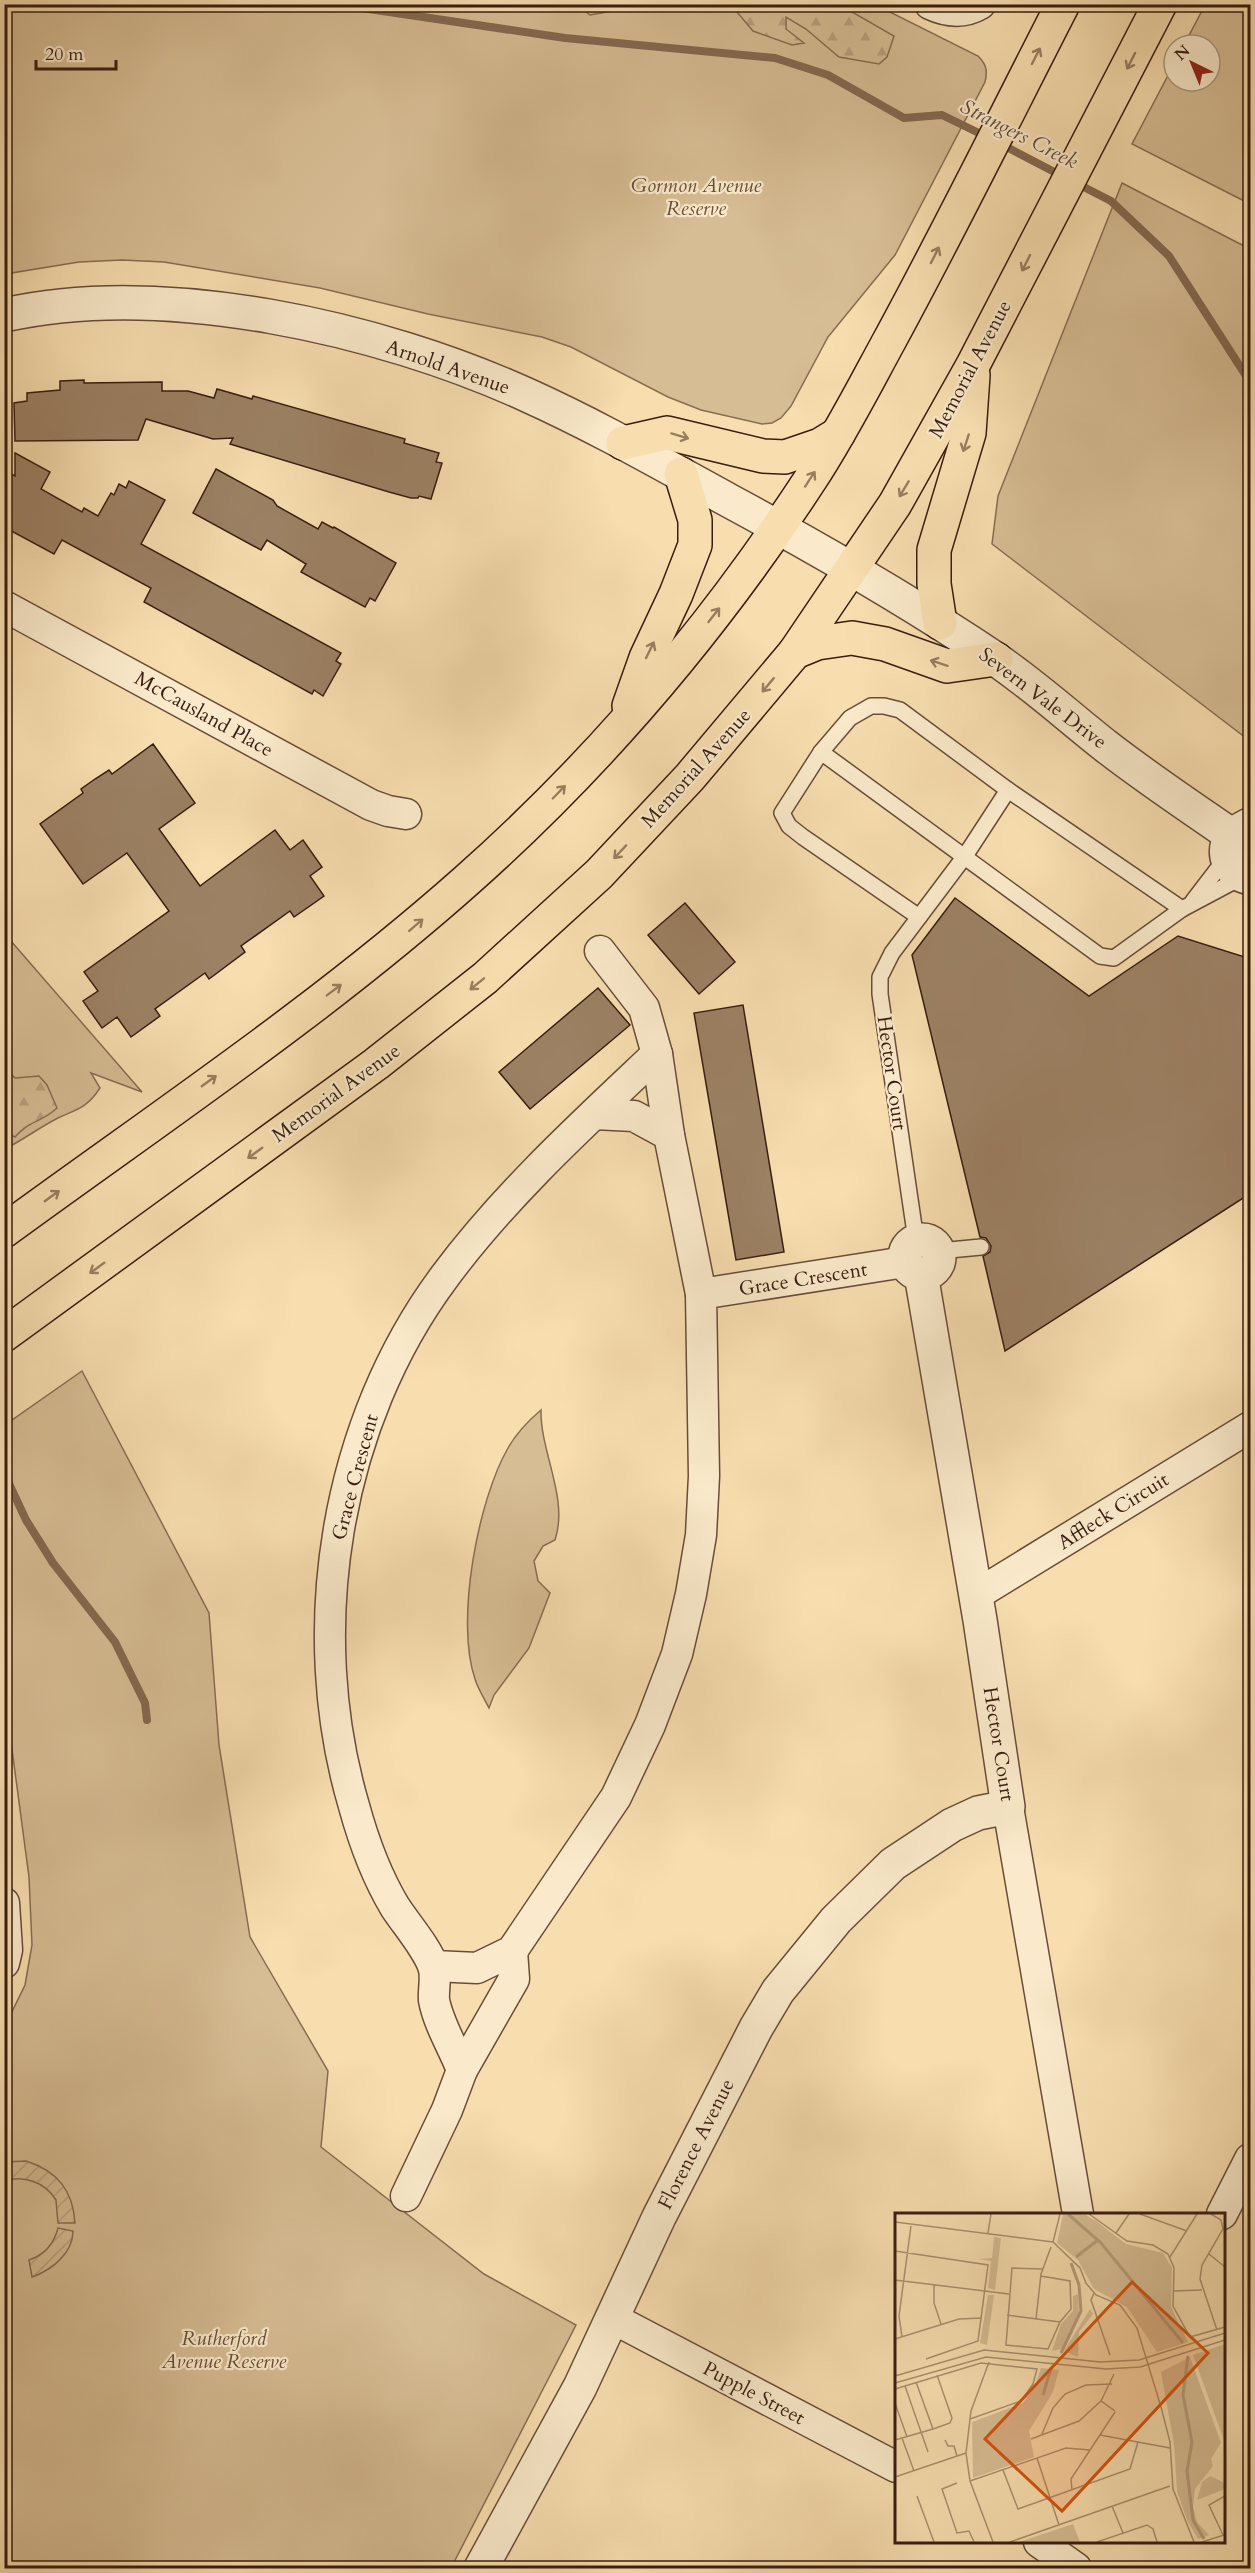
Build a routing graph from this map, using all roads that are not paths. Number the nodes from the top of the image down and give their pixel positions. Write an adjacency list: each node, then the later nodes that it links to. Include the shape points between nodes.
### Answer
1 (930, 4): 2 (street, via 952,12)
2 (980, 4)
3 (1063, 4): 7 (main road, one-way to 3)
4 (1160, 4): 6 (main road, Memorial Avenue, one-way to 6)
5 (4, 315): 8 (street, Arnold Avenue, via 85,303 142,303 290,322 464,369 526,394)
6 (973, 365): 11 (main road, Memorial Avenue, one-way to 11, via 895,504); 13 (main road, one-way to 13, via 969,433 934,550)
7 (838, 434): 8 (main road, one-way to 7, via 667,433 763,456 785,457); 10 (main road, one-way to 7)
8 (623, 443): 9 (street, Arnold Avenue)
9 (681, 474): 10 (street, Arnold Avenue); 16 (main road, one-way to 9, via 646,658 695,545 695,520)
10 (777, 527): 11 (street, Arnold Avenue); 16 (main road, one-way to 10, via 708,623)
11 (850, 570): 13 (street, Severn Vale Drive); 14 (main road, Memorial Avenue)
12 (4, 606): 19 (street, McCausland Place, via 371,805)
13 (940, 624): 15 (street, Severn Vale Drive)
14 (795, 652): 15 (main road, one-way to 14, via 947,666 885,644 852,638 817,643); 32 (main road, Memorial Avenue, one-way to 32, via 690,777 600,874 485,978 376,1064)
15 (996, 659): 20 (street, Severn Vale Drive)
16 (623, 725): 28 (main road, one-way to 16, via 378,956 470,878)
17 (821, 752): 18 (lane, via 850,717 871,706 884,706 900,710); 21 (lane); 23 (lane, via 782,813 789,826)
18 (1008, 790): 21 (lane, Hector Court); 22 (lane)
19 (406, 814)
20 (1240, 854): 22 (lane); 22 (lane)
21 (965, 856): 22 (lane, via 1090,951 1107,959 1128,949); 23 (lane, Hector Court)
22 (1188, 905)
23 (920, 917): 30 (lane, Hector Court, via 892,953 880,977)
24 (600, 951): 25 (street, via 644,1008)
25 (657, 1054): 26 (street, Grace Crescent); 27 (street)
26 (594, 1114): 27 (street, via 634,1116); 39 (street, Grace Crescent, via 502,1206 444,1276 397,1348 362,1437 338,1526 329,1615 333,1701 353,1805 393,1904)
27 (669, 1135): 31 (street)
28 (4, 1231)
29 (981, 1247): 30 (lane)
30 (920, 1257): 31 (street, Grace Crescent); 34 (street, Hector Court)
31 (701, 1294): 37 (street, via 701,1535 677,1654 650,1725 616,1797)
32 (4, 1335)
33 (1251, 1426): 34 (street, Affleck Circuit)
34 (976, 1595): 35 (street, Hector Court)
35 (1008, 1808): 43 (street, Hector Court); 45 (street, Florence Avenue, via 978,1812 893,1864 836,1920 778,1990 658,2217)
36 (4, 1903): 38 (street)
37 (512, 1951): 39 (street, via 477,1968); 40 (street, via 514,1978)
38 (4, 1963)
39 (434, 1966): 40 (street, via 434,2002)
40 (462, 2070): 42 (street)
41 (1251, 2159): 44 (street)
42 (406, 2196)
43 (1078, 2213)
44 (1223, 2213)
45 (612, 2318): 46 (street, Pupple Street); 48 (street, Florence Avenue, via 580,2387)
46 (895, 2466)
47 (1045, 2550): 49 (street)
48 (482, 2568)
49 (1076, 2568)

